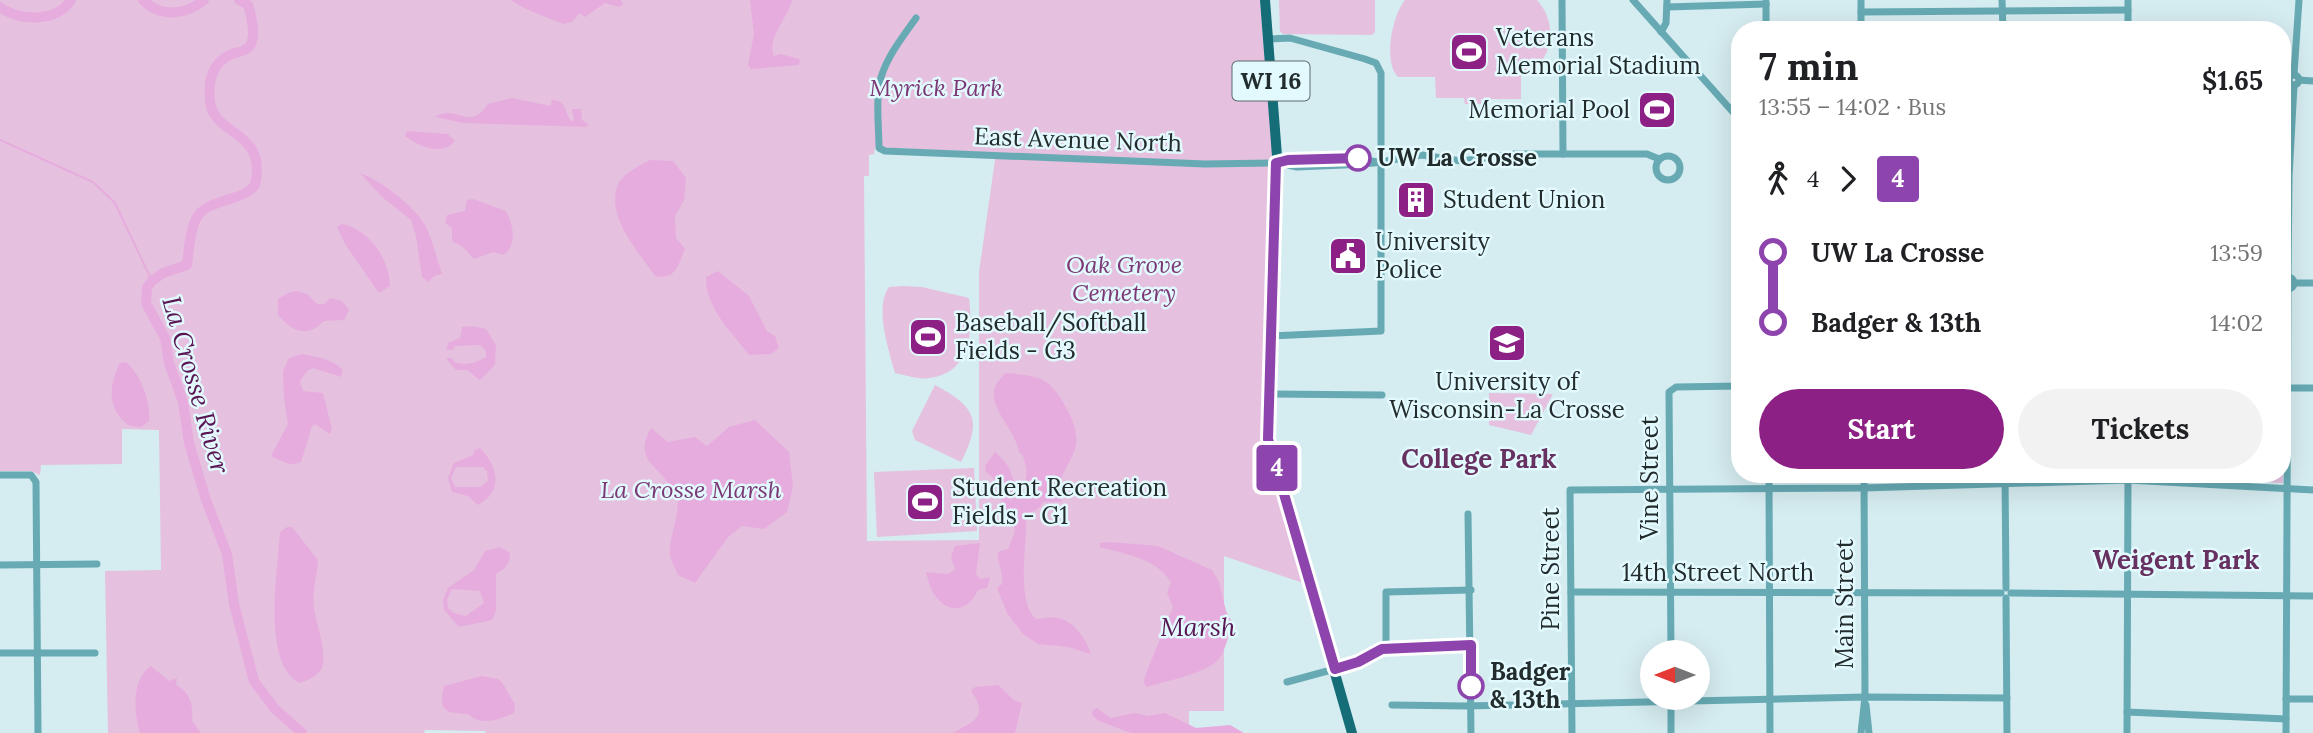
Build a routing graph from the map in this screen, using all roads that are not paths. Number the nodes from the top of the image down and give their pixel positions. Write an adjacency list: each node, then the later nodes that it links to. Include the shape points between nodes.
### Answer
1 (1265, 0): 19 (main road, WI 16)
2 (1562, 0): 24 (street)
3 (1633, 0): 18 (street)
4 (1861, 0): 12 (street)
5 (2003, 0): 10 (street)
6 (2128, 0): 11 (street)
7 (2298, 0): 20 (street)
8 (1766, 2): 9 (street); 14 (street)
9 (1667, 4): 18 (street)
10 (2003, 10): 11 (street); 12 (street); 16 (street)
11 (2128, 10): 17 (street)
12 (1861, 12): 15 (street)
13 (916, 18): 27 (street, East Avenue North, via 881,77 879,148 1205,164)
14 (1766, 21)
15 (1861, 21)
16 (2003, 21)
17 (2128, 21)
18 (1661, 32): 22 (street)
19 (1268, 39): 26 (street, via 1290,38 1379,67); 27 (main road, WI 16)
20 (2292, 79): 21 (street); 23 (street)
21 (2313, 81)
22 (1731, 110)
23 (2291, 112)
24 (1563, 154): 25 (street, East Avenue North, via 1647,154); 26 (street, East Avenue North, via 1461,161 1422,155)
25 (1658, 159)
26 (1380, 162): 27 (street, East Avenue North, via 1297,167); 30 (street, via 1381,331)
27 (1276, 163): 30 (main road, WI 16)
28 (2291, 283): 29 (street)
29 (2313, 283)
30 (1270, 336): 34 (main road, WI 16)
31 (1731, 386): 46 (street, Vine Street, via 1671,388)
32 (2291, 388): 33 (street)
33 (2313, 388)
34 (1269, 394): 35 (street); 68 (main road, WI 16, via 1268,439)
35 (1382, 395)
36 (0, 475): 52 (street, via 34,477)
37 (1769, 483): 47 (street)
38 (1864, 483): 44 (street, Main Street)
39 (2023, 483): 43 (street)
40 (2128, 483): 59 (street)
41 (2215, 483): 45 (street)
42 (2287, 483): 45 (street)
43 (2006, 484): 44 (street); 58 (street)
44 (1864, 488): 47 (street); 57 (street, Main Street)
45 (2287, 488): 48 (street); 60 (street)
46 (1670, 489): 47 (street); 54 (street, Vine Street); 55 (street, Pine Street, via 1570,489)
47 (1769, 489): 56 (street)
48 (2313, 490)
49 (1468, 514): 53 (street)
50 (97, 564): 52 (street)
51 (0, 565): 52 (street)
52 (36, 565): 66 (street)
53 (1471, 590): 63 (street); 64 (street, via 1386,592)
54 (1671, 591): 55 (street, 14th Street North); 56 (street, 14th Street North); 62 (street, Vine Street)
55 (1571, 592): 77 (street, Pine Street)
56 (1770, 592): 57 (street, 14th Street North); 73 (street)
57 (1865, 593): 58 (street, 14th Street North); 70 (street, Main Street)
58 (2006, 593): 59 (street, 14th Street North); 71 (street)
59 (2128, 594): 60 (street, 14th Street North); 81 (street)
60 (2286, 596): 61 (street, 14th Street North); 74 (street)
61 (2313, 596)
62 (1671, 640)
63 (1471, 645): 64 (street); 79 (street)
64 (1386, 648): 68 (street)
65 (0, 653): 66 (street)
66 (36, 653): 67 (street); 83 (street)
67 (95, 653)
68 (1335, 669): 69 (street); 84 (main road, WI 16)
69 (1287, 682)
70 (1865, 697): 71 (street); 73 (street); 89 (street, Main Street); 90 (street)
71 (2007, 698): 91 (street)
72 (1710, 699): 73 (street)
73 (1770, 699): 88 (street)
74 (2286, 699): 75 (street); 82 (street)
75 (2313, 699)
76 (1640, 701): 77 (street)
77 (1571, 704): 79 (street); 86 (street, Pine Street)
78 (1392, 705): 79 (street)
79 (1475, 706): 85 (street)
80 (1671, 710): 87 (street)
81 (2127, 712): 82 (street); 92 (street)
82 (2286, 719): 93 (street)
83 (37, 733)
84 (1352, 733)
85 (1471, 733)
86 (1572, 733)
87 (1671, 733)
88 (1770, 733)
89 (1861, 733)
90 (1869, 733)
91 (2007, 733)
92 (2127, 733)
93 (2286, 733)

